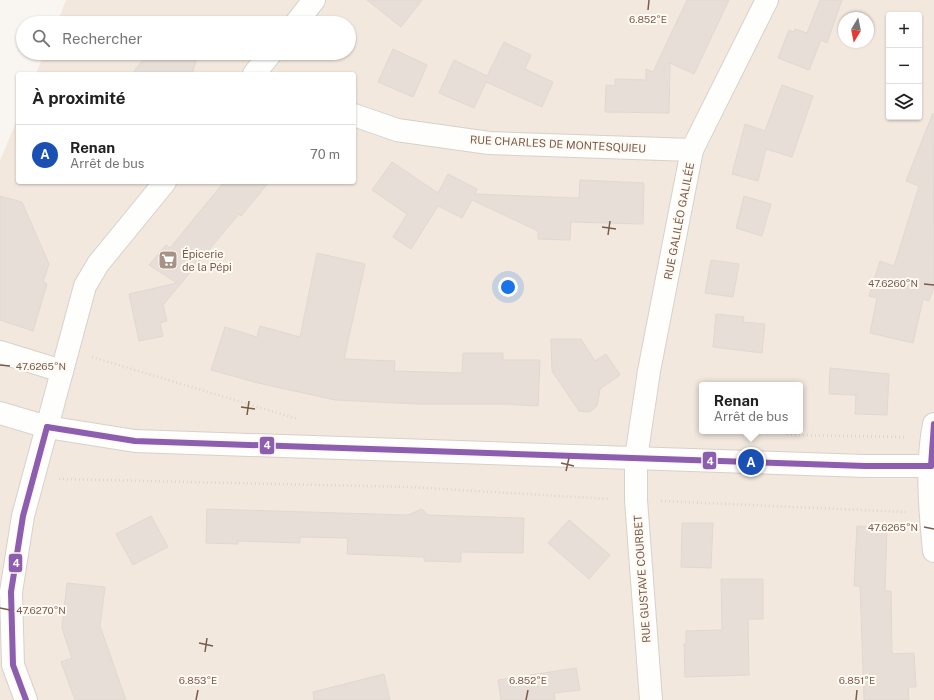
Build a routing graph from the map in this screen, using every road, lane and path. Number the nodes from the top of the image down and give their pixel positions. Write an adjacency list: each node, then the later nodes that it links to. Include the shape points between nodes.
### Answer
1 (314, 0): 3 (street)
2 (767, 0): 5 (street, RUE GALILÉO GALILÉE)
3 (301, 16)
4 (356, 116): 5 (street, RUE CHARLES DE MONTESQUIEU, via 397,130 490,143)
5 (692, 150): 14 (street, RUE GALILÉO GALILÉE, via 649,371)
6 (163, 184): 8 (street, via 98,264 85,286)
7 (0, 352): 8 (street)
8 (65, 360): 10 (path); 11 (street)
9 (0, 413): 11 (street)
10 (305, 421)
11 (47, 427): 14 (street, via 135,441); 16 (street)
12 (933, 431): 13 (path); 15 (street)
13 (782, 435)
14 (636, 458): 15 (street); 17 (street, RUE GUSTAVE COURBET)
15 (932, 466): 18 (street)
16 (33, 477): 17 (path, via 65,480 409,487); 20 (street, via 23,516 11,592)
17 (636, 500): 18 (path); 22 (street, RUE GUSTAVE COURBET)
18 (930, 513): 19 (street)
19 (934, 551)
20 (7, 664): 21 (street)
21 (26, 700)
22 (651, 700)

